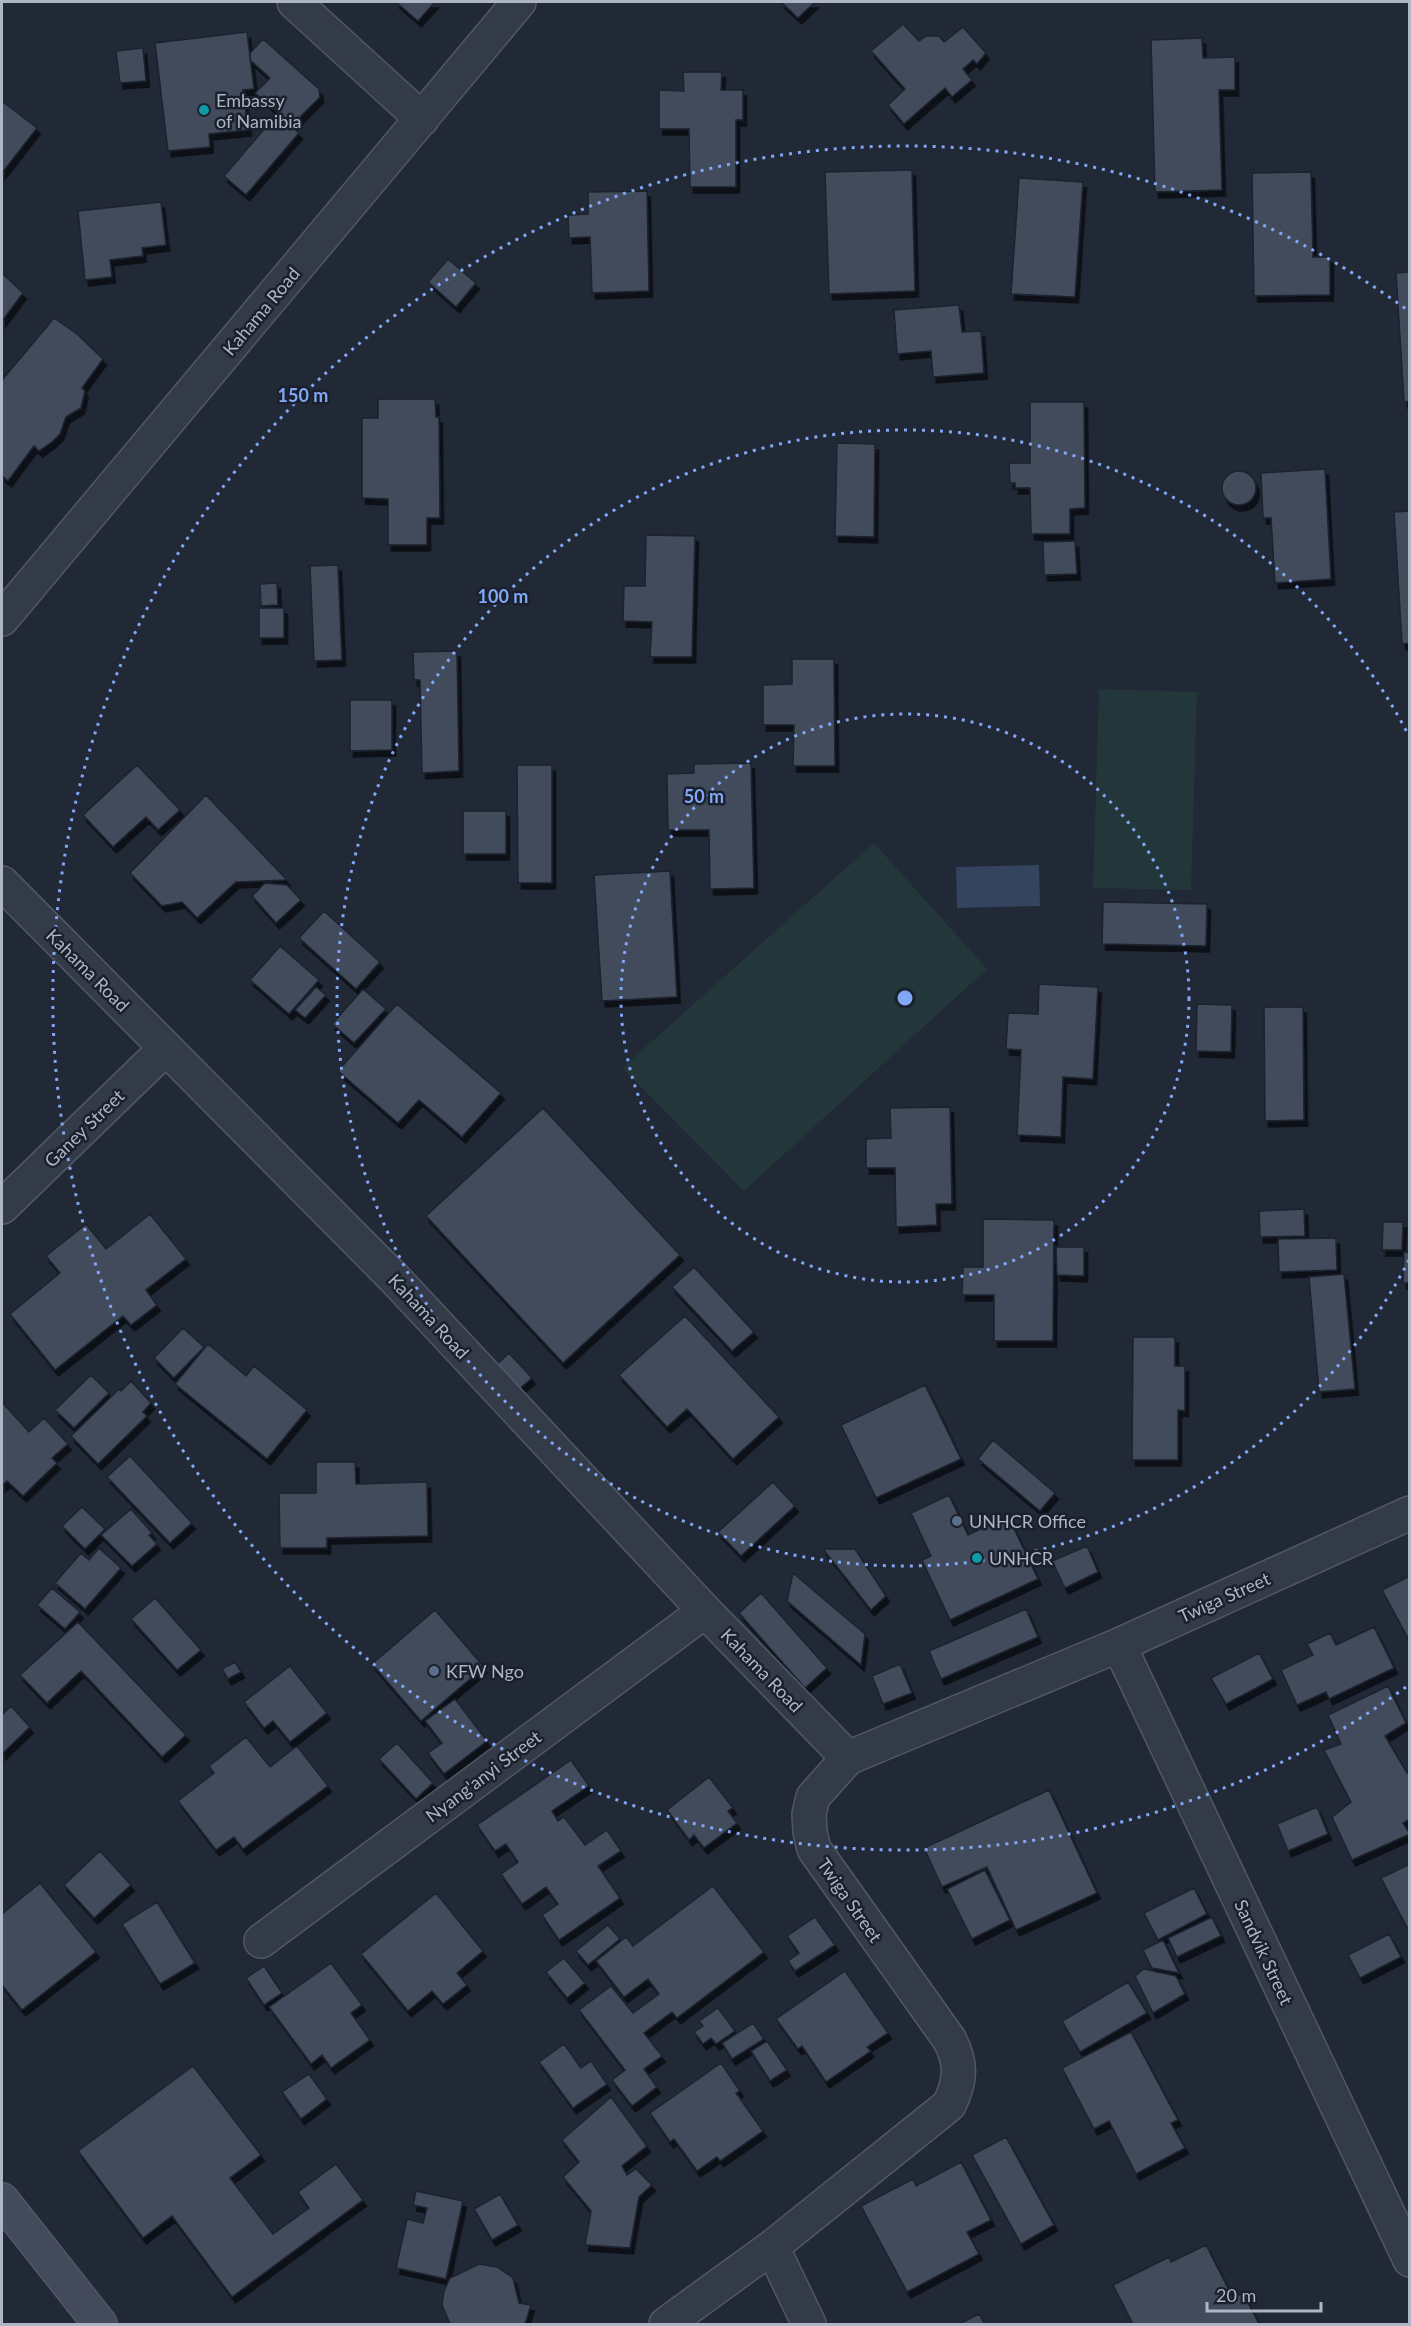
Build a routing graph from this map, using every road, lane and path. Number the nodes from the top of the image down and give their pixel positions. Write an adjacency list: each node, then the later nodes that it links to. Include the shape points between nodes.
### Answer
1 (294, 2): 3 (street)
2 (519, 2): 3 (street, Kahama Road)
3 (422, 119): 4 (street, Kahama Road)
4 (2, 620)
5 (2, 883): 6 (street, Kahama Road)
6 (166, 1048): 7 (street, Ganey Street); 9 (street, Kahama Road, via 393,1278)
7 (2, 1207)
8 (1410, 1513): 10 (street, Twiga Street)
9 (705, 1611): 11 (street, Kahama Road); 12 (street, Nyang'anyi Street)
10 (1119, 1645): 11 (street, Twiga Street); 15 (street, Sandvik Street)
11 (848, 1758): 14 (street, Twiga Street, via 813,1797 809,1814 814,1849 950,2039 960,2072 949,2105)
12 (261, 1941)
13 (2, 2200): 16 (street)
14 (772, 2247): 17 (street, Twiga Street); 18 (street)
15 (1410, 2260)
16 (100, 2325)
17 (666, 2325)
18 (809, 2325)

